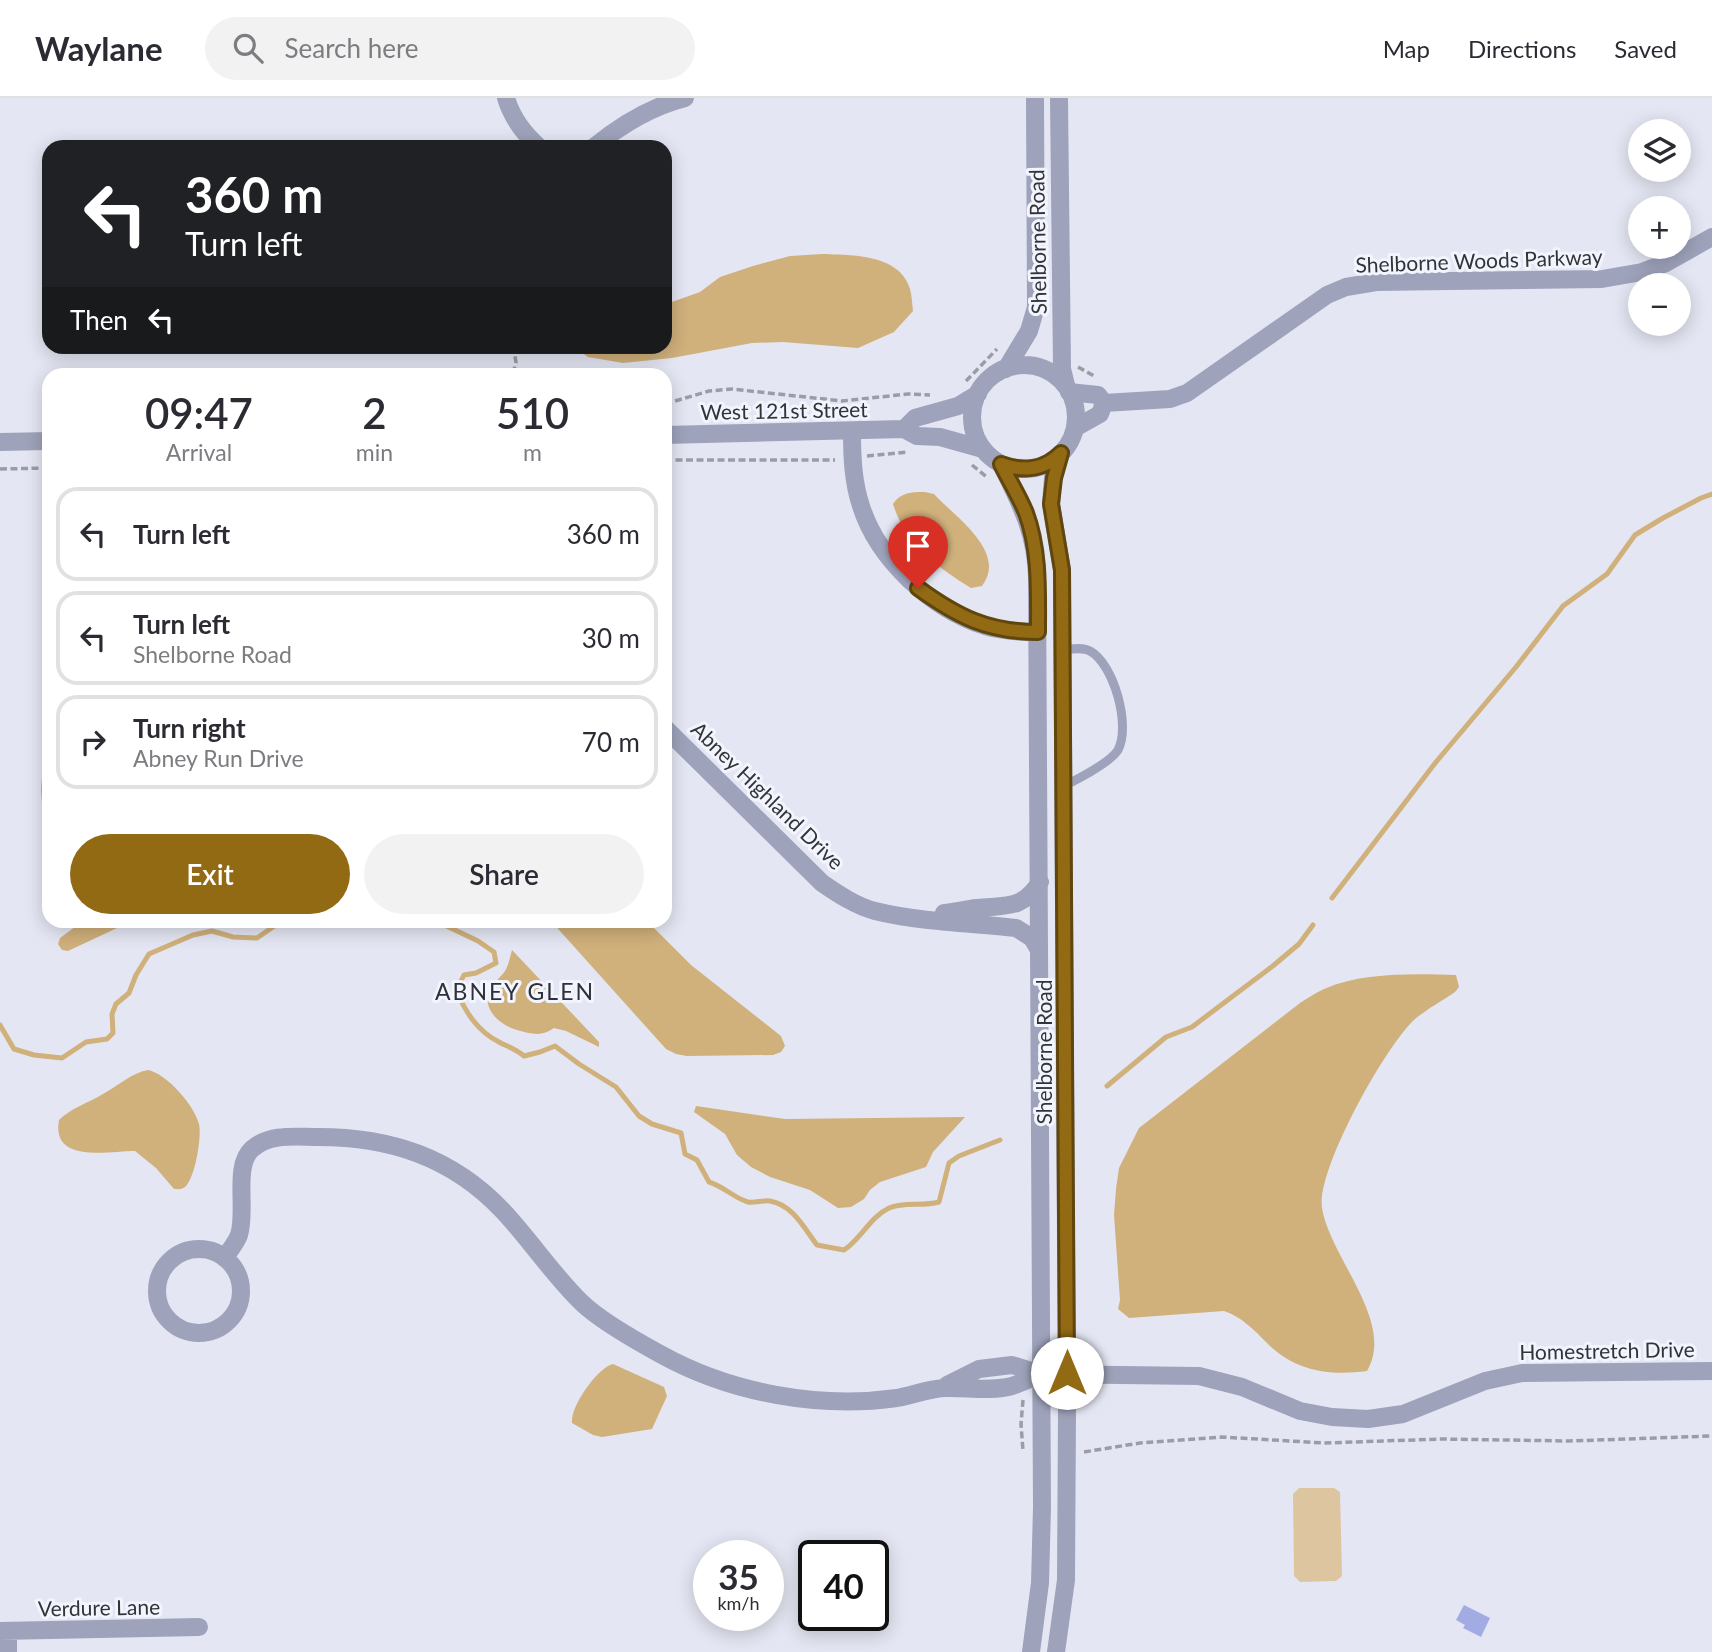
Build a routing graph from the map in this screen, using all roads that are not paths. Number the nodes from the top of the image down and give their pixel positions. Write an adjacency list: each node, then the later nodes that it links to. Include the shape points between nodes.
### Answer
1 (506, 98): 5 (street, via 518,125)
2 (685, 98): 6 (street, via 635,117)
3 (1035, 98): 8 (street, Shelborne Road, via 1036,307 1029,331)
4 (1059, 98): 9 (street, Shelborne Road, via 1062,369)
5 (532, 140)
6 (604, 140)
7 (1712, 237): 11 (street, Shelborne Woods Parkway, via 1667,263 1613,278 1376,282 1346,287 1312,304 1187,393)
8 (1006, 369): 9 (street, via 1035,367); 10 (street)
9 (1067, 388): 11 (street, Shelborne Woods Parkway, via 1098,394); 12 (street, via 1076,414)
10 (971, 389): 13 (street, West 121st Street, via 958,407 915,418); 18 (street, via 974,429)
11 (1104, 403): 12 (street, via 1100,414)
12 (1075, 428): 19 (street)
13 (904, 429): 14 (street, West 121st Street); 18 (street, West 121st Street, via 916,436 940,437)
14 (852, 432): 15 (street, West 121st Street); 21 (street, via 862,509 906,577 967,620 999,630)
15 (672, 435)
16 (0, 442): 17 (street)
17 (42, 442)
18 (983, 449): 20 (street)
19 (1061, 453): 20 (street, via 1031,469); 22 (street, Shelborne Road, via 1051,504 1062,570)
20 (1001, 464): 21 (street, Shelborne Road, via 1026,513 1034,542)
21 (1038, 632): 25 (street, Shelborne Road)
22 (1063, 650): 24 (street, Shelborne Road); 24 (lane, via 1088,650 1098,657 1116,690 1122,725 1115,754)
23 (672, 733): 26 (street, Abney Highland Drive, via 822,883 873,910)
24 (1064, 786): 30 (street, Shelborne Road)
25 (1040, 882): 26 (street, Abney Highland Drive, via 1032,895 1009,906); 27 (street, Shelborne Road)
26 (919, 917): 27 (street, Abney Highland Drive, via 1016,928)
27 (1040, 950): 30 (street, Shelborne Road)
28 (225, 1258): 28 (street, via 213,1251 185,1251 163,1268 157,1295 168,1320 193,1333 207,1333 231,1319 242,1294 240,1280); 30 (street, via 238,1237 243,1166 255,1146 278,1137 380,1142 412,1150 480,1189 586,1306 686,1367 792,1397 862,1400 941,1388 1011,1387)
29 (1712, 1371): 30 (street, Homestretch Drive, via 1522,1373 1485,1381 1412,1411 1368,1419 1308,1413 1199,1376)
30 (1055, 1374): 34 (street, Shelborne Road); 35 (street, Shelborne Road, via 1066,1580)
31 (200, 1627): 32 (street, Verdure Lane)
32 (4, 1631): 33 (street)
33 (8, 1652)
34 (1031, 1652)
35 (1056, 1652)

